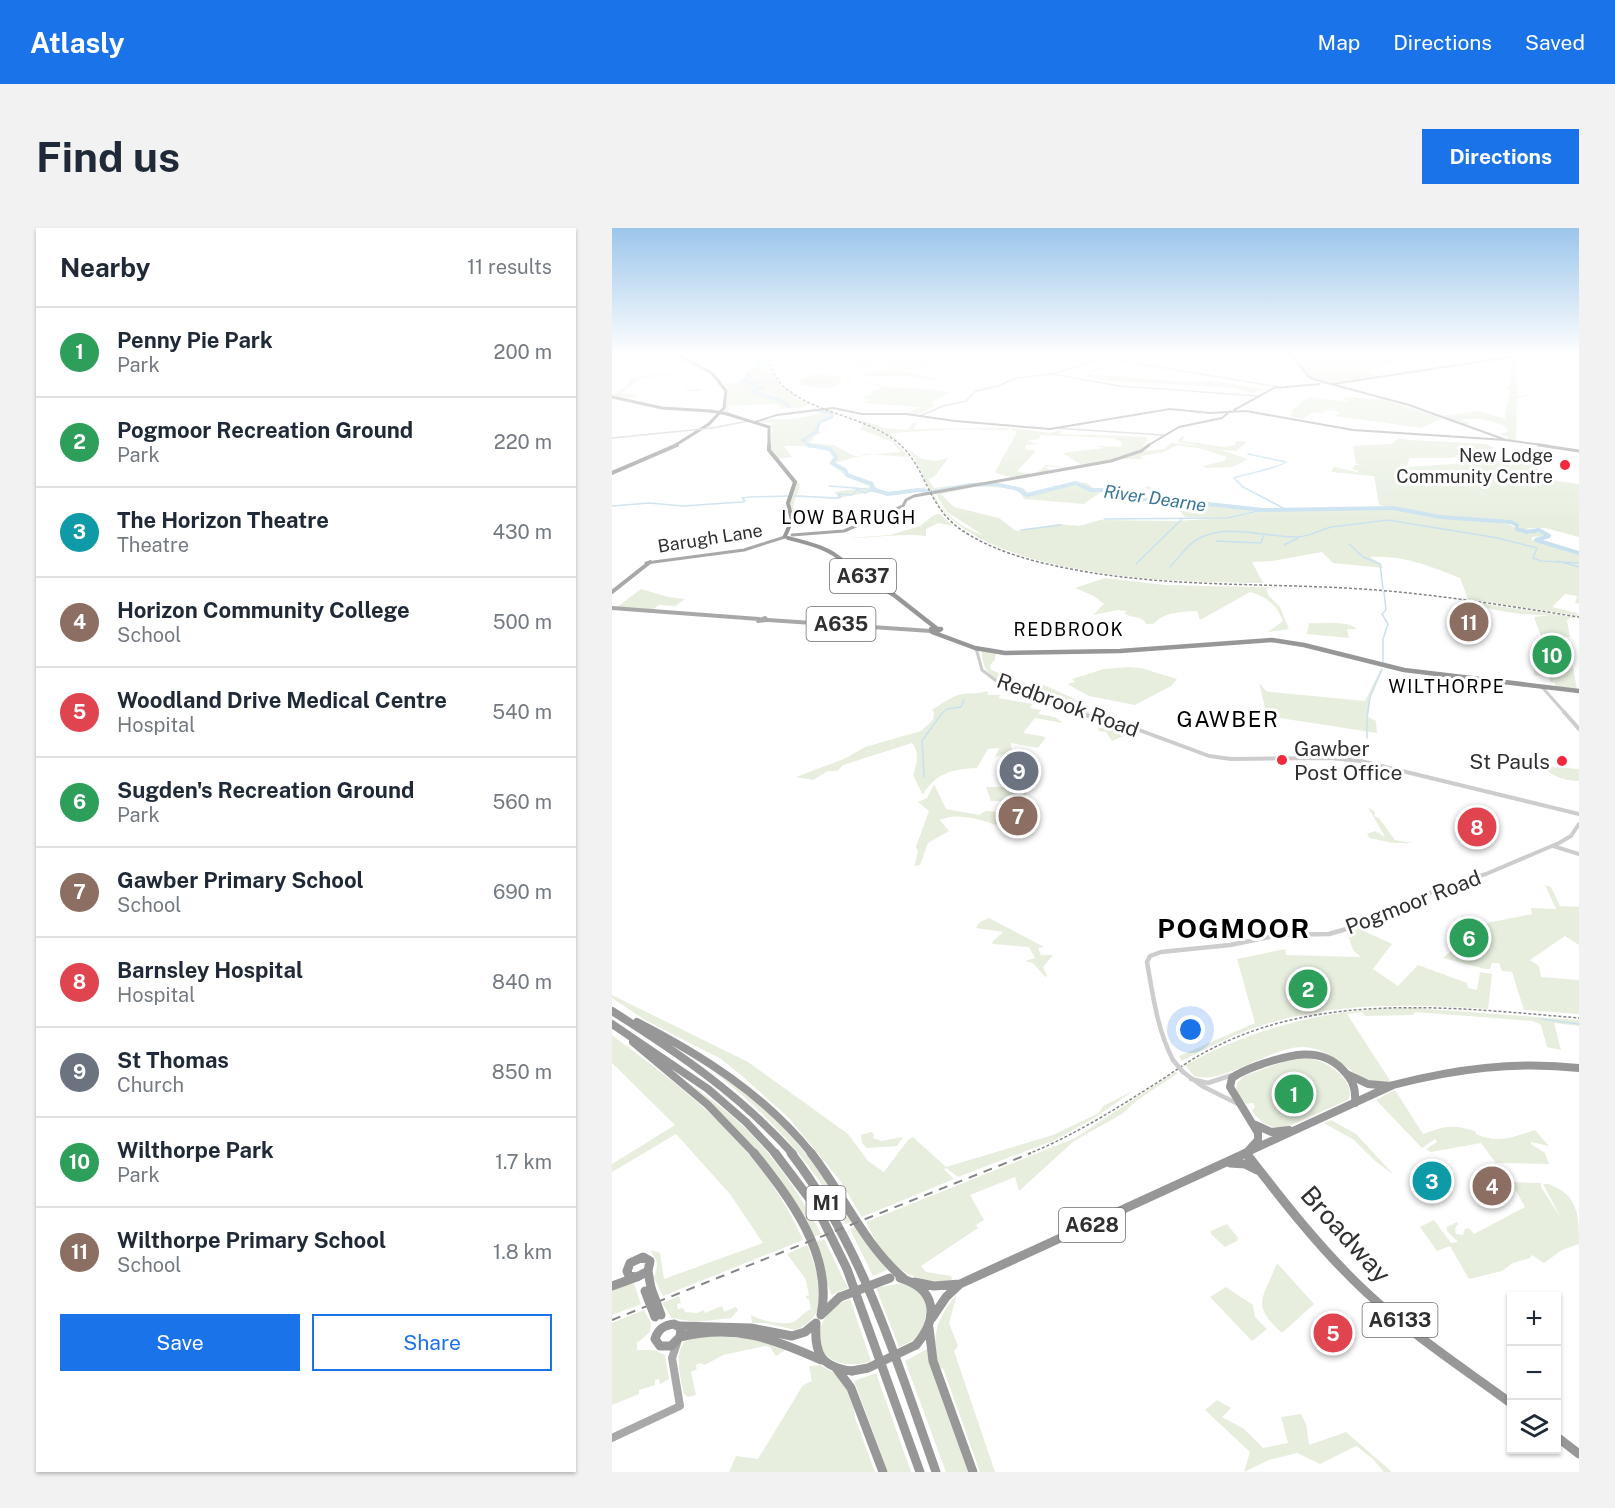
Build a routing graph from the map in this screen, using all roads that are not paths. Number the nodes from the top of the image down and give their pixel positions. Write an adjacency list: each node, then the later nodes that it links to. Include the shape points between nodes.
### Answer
1 (720, 413): 22 (highway, via 684,442)
2 (722, 413): 13 (highway, bridge)
3 (794, 413): 14 (main road)
4 (857, 413): 5 (main road)
5 (900, 413)
6 (902, 413): 12 (main road)
7 (927, 413): 12 (street)
8 (1154, 413): 15 (main road)
9 (1230, 413): 16 (main road)
10 (1256, 413): 19 (main road, via 1350,429)
11 (1431, 413): 18 (main road)
12 (920, 416): 15 (main road)
13 (749, 422): 14 (highway); 17 (street, bridge)
14 (755, 422): 23 (highway, via 769,427 770,453 795,482 788,503 792,519)
15 (1054, 428): 16 (street)
16 (1163, 435): 23 (main road, Barugh Lane, via 1142,451 1116,460 908,498 903,506 844,531)
17 (612, 438)
18 (1506, 440): 19 (main road); 20 (main road)
19 (1499, 441): 20 (main road)
20 (1518, 442): 21 (main road)
21 (1579, 451)
22 (612, 472)
23 (790, 536): 24 (main road, Barugh Lane, via 744,550 648,562); 26 (highway, A637, via 838,556 851,569 894,595)
24 (612, 592)
25 (612, 608): 26 (main road, A635, via 762,622)
26 (936, 631): 27 (highway, A635)
27 (975, 648): 28 (street); 29 (highway, A635, via 1005,653 1088,653 1272,640 1383,665)
28 (987, 676): 32 (street, Redbrook Road, via 1005,685 1057,697 1084,715 1116,721 1209,756 1343,759)
29 (1542, 687): 30 (highway, A635); 31 (street)
30 (1579, 691)
31 (1579, 729)
32 (1396, 768): 33 (street)
33 (1579, 814)
34 (1579, 824): 35 (street, Pogmoor Road, via 1571,836)
35 (1553, 846): 36 (street); 42 (street, Pogmoor Road, bridge, via 1340,931 1279,935 1150,956 1147,962 1165,1043)
36 (1579, 854)
37 (612, 1011): 54 (highway, M1, via 713,1064 774,1112 822,1167 882,1259); 75 (highway, M1, via 676,1051 735,1095 807,1173 861,1270)
38 (612, 1025): 60 (highway, M1, via 711,1106 760,1158 781,1187 822,1268 826,1287); 74 (highway, M1, via 701,1084 746,1122 803,1187 847,1269)
39 (1579, 1068): 43 (highway, A628, via 1550,1064 1495,1067)
40 (1244, 1071): 41 (highway, A628, via 1286,1055 1304,1053 1328,1059); 42 (street, via 1208,1083); 45 (highway, via 1234,1076 1230,1084)
41 (1344, 1072): 43 (highway, A628, via 1368,1084); 44 (highway, via 1356,1089)
42 (1187, 1077): 45 (street, Pogmoor Road)
43 (1394, 1085): 44 (highway, A628)
44 (1354, 1103): 47 (highway, A628)
45 (1238, 1104): 46 (highway)
46 (1256, 1125): 47 (highway, A628, via 1277,1132); 49 (highway, via 1258,1140)
47 (1295, 1129): 48 (highway, A628)
48 (1258, 1149): 49 (highway, A628); 51 (highway, Broadway / A6133, via 1256,1160)
49 (1246, 1154): 50 (highway, A628); 51 (highway, Broadway / A6133)
50 (1223, 1164): 51 (highway, A6133, via 1245,1164); 56 (highway, A628)
51 (1267, 1178): 69 (highway, Broadway / A6133, via 1316,1239 1366,1291)
52 (648, 1271): 53 (highway); 53 (highway, via 650,1262 643,1257 630,1263); 58 (highway)
53 (633, 1275): 57 (highway); 58 (highway)
54 (903, 1278): 55 (highway); 60 (highway, bridge, via 879,1280 840,1297)
55 (914, 1282): 56 (highway, A628, via 934,1286); 61 (highway, via 928,1295)
56 (960, 1284): 61 (highway, A628, via 946,1297)
57 (615, 1285)
58 (648, 1290): 59 (highway, bridge)
59 (658, 1316): 62 (highway); 63 (highway)
60 (818, 1319): 62 (highway, via 805,1332 792,1336 751,1328); 67 (highway, via 815,1346)
61 (931, 1323): 68 (highway, bridge, via 916,1345 868,1368); 76 (highway, via 933,1361)
62 (676, 1325): 63 (highway, via 665,1325); 64 (highway)
63 (658, 1331): 65 (highway, via 656,1342)
64 (679, 1339): 65 (highway); 66 (main road); 67 (highway, via 709,1332 753,1335)
65 (663, 1347): 66 (main road)
66 (672, 1358): 70 (main road, via 680,1406)
67 (821, 1360): 68 (highway)
68 (836, 1368): 73 (highway, via 851,1388)
69 (1507, 1400)
70 (612, 1438)
71 (1561, 1440): 72 (highway)
72 (1579, 1454)
73 (883, 1472)
74 (920, 1472)
75 (936, 1472)
76 (973, 1472)

